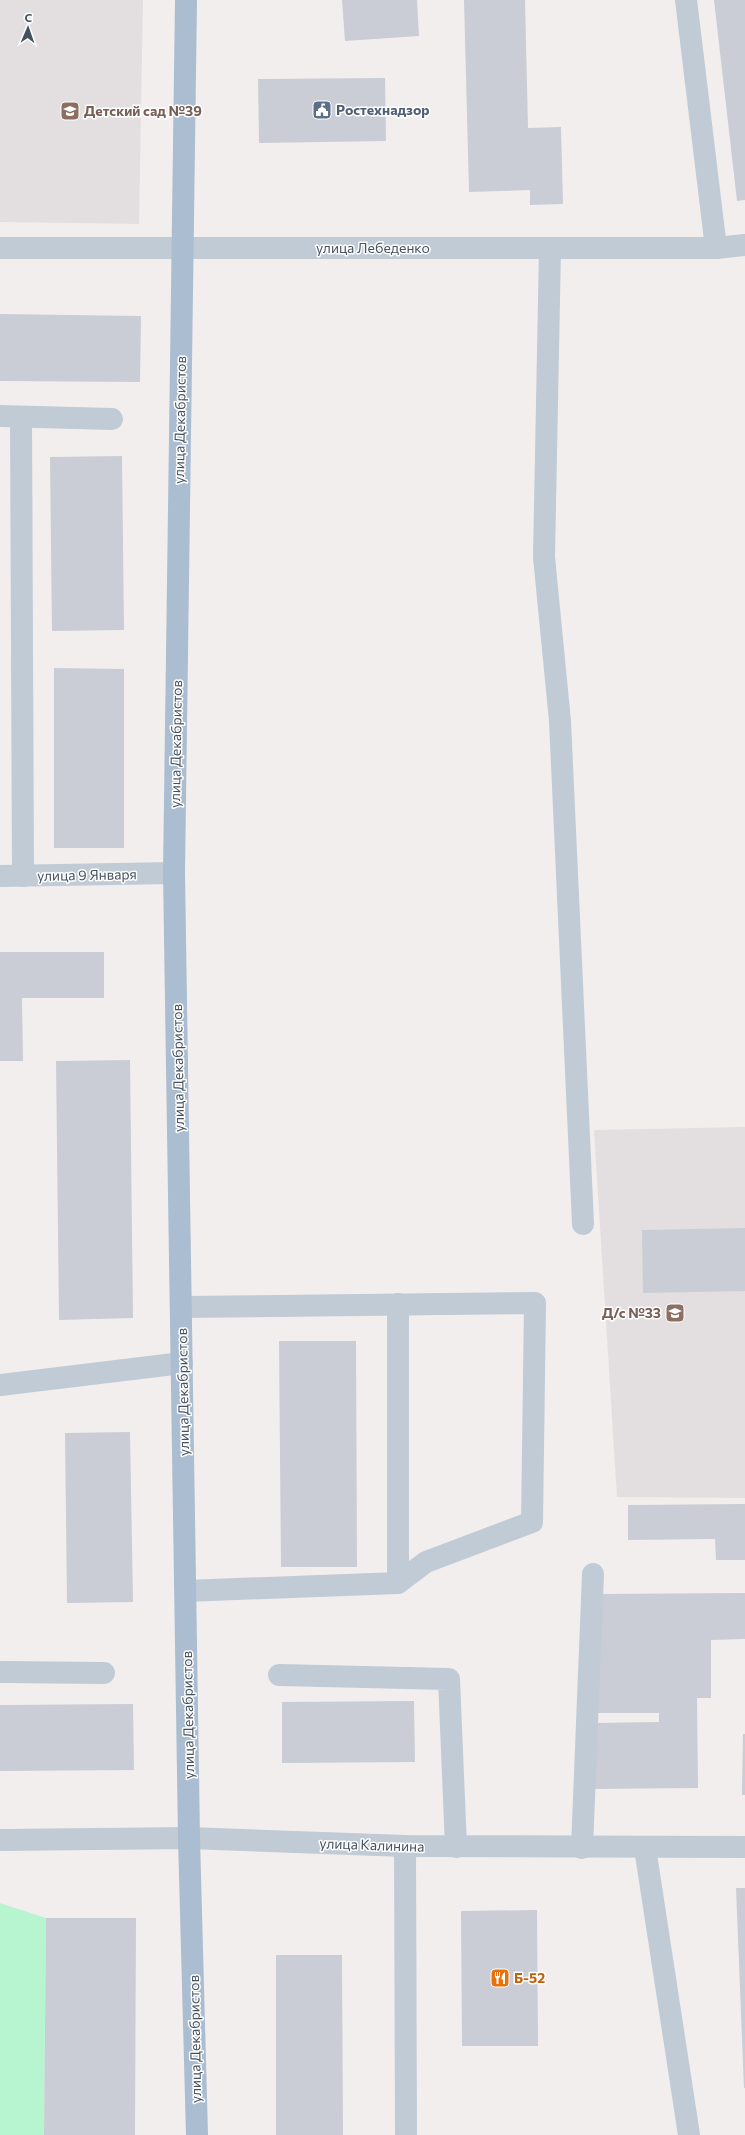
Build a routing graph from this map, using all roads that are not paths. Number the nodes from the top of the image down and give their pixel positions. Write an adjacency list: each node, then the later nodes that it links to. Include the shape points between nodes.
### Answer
1 (186, 0): 5 (main road, улица Декабристов)
2 (686, 0): 7 (street)
3 (745, 245): 7 (street, улица Лебеденко)
4 (0, 248): 5 (street, улица Лебеденко)
5 (183, 248): 6 (street, улица Лебеденко); 11 (main road, улица Декабристов)
6 (550, 248): 7 (street, улица Лебеденко); 14 (street, via 544,557 560,721)
7 (716, 248)
8 (0, 416): 9 (street)
9 (22, 417): 10 (street); 13 (street)
10 (112, 419)
11 (174, 873): 13 (street, улица 9 Января); 16 (main road, улица Декабристов)
12 (0, 876): 13 (street, улица 9 Января)
13 (23, 876)
14 (583, 1224)
15 (398, 1304): 16 (street); 20 (street); 20 (street, via 535,1303 532,1522 426,1562)
16 (181, 1307): 17 (main road, улица Декабристов)
17 (182, 1363): 18 (street); 21 (main road, улица Декабристов)
18 (0, 1385)
19 (593, 1574): 30 (street)
20 (398, 1583): 21 (street)
21 (186, 1591): 25 (main road, улица Декабристов)
22 (0, 1672): 23 (street)
23 (104, 1673)
24 (279, 1675): 28 (street, via 450,1679)
25 (190, 1838): 26 (street, улица Калинина); 27 (street, улица Калинина); 32 (main road, улица Декабристов)
26 (0, 1840)
27 (405, 1846): 28 (street, улица Калинина); 33 (street)
28 (456, 1847): 30 (street, улица Калинина)
29 (745, 1847): 31 (street, улица Калинина)
30 (582, 1848): 31 (street, улица Калинина)
31 (645, 1848): 34 (street)
32 (197, 2135)
33 (406, 2135)
34 (689, 2135)

